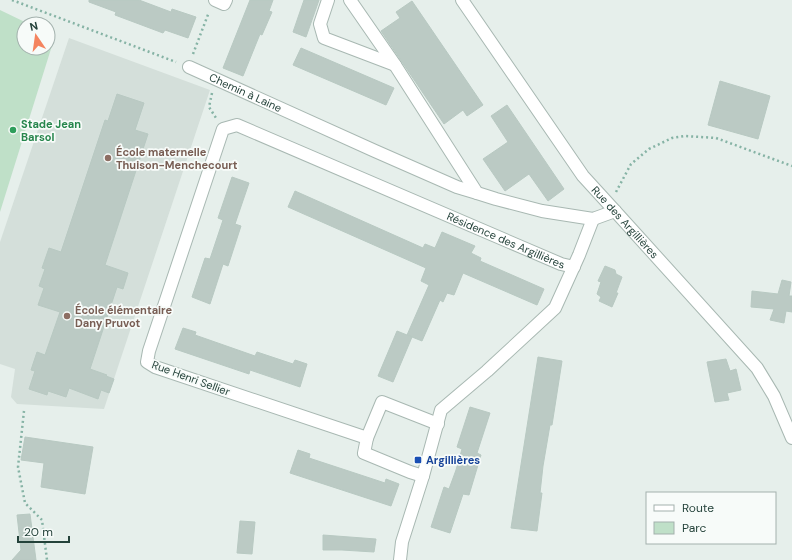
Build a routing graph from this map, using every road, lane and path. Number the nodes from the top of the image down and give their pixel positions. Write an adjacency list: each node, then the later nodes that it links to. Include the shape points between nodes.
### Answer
1 (12, 0): 8 (path)
2 (226, 0): 6 (street, via 224,4)
3 (328, 0): 7 (street, via 320,24 324,38)
4 (350, 0): 7 (street)
5 (462, 0): 13 (street, Rue des Argillières, via 583,176)
6 (212, 4): 8 (path)
7 (395, 65): 12 (street)
8 (189, 67): 9 (street, Chemin à Laine)
9 (215, 79): 10 (path, via 209,107); 12 (street, Chemin à Laine, via 457,187)
10 (223, 129): 15 (street, Résidence des Argillières, via 237,125); 18 (street, Rue Henri Sellier, via 147,362 155,367)
11 (792, 166): 13 (path, via 716,138 672,138 649,149 631,164)
12 (477, 192): 14 (street, Chemin à Laine, via 496,200 542,212)
13 (612, 208): 14 (street); 19 (street, Rue des Argillières, via 757,368 774,396)
14 (593, 219): 15 (street)
15 (574, 267): 17 (street, Résidence des Argillières, via 555,308 441,410)
16 (24, 411): 21 (path, via 18,467 25,503 42,520)
17 (438, 424): 18 (street, via 382,402); 20 (street, Résidence des Argillières)
18 (367, 438): 20 (street, via 364,453)
19 (792, 438)
20 (423, 476): 22 (street, via 402,542)
21 (47, 560)
22 (400, 560)

